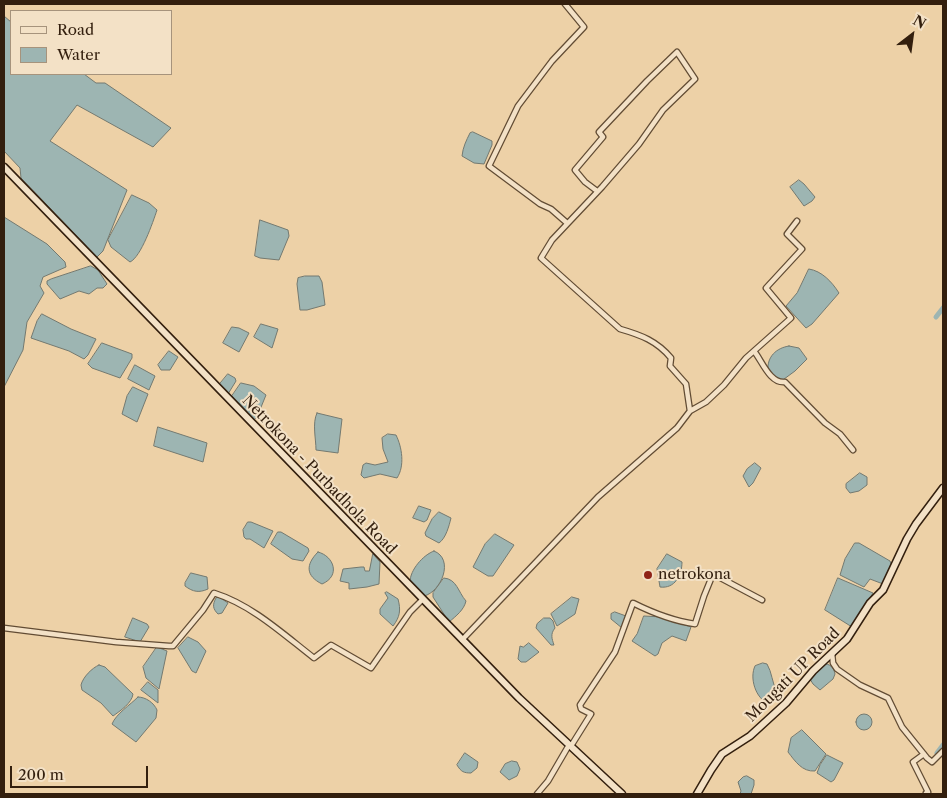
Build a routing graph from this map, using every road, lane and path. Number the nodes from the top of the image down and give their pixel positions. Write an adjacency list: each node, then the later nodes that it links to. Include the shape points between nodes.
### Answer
1 (565, 4): 5 (street, via 584,27 552,61 518,106 489,166)
2 (4, 167): 10 (main road, Netrokona - Purbadhola Road)
3 (597, 191): 3 (street, via 639,144 663,110 695,79 677,52 599,132 603,137 575,170); 5 (street)
4 (797, 221): 6 (street, via 787,234 802,249 766,288 791,318)
5 (568, 223): 7 (street, via 541,258 620,329 662,346 671,358 670,366 686,384)
6 (754, 351): 7 (street, via 706,402); 8 (street, via 773,379 785,382)
7 (690, 411): 13 (street, via 677,428 598,498)
8 (854, 450)
9 (943, 488): 14 (main road, Mougati UP Road, via 907,539 883,590 870,603 847,639)
10 (423, 599): 12 (street, via 410,612 371,668 331,645 314,658 251,611 214,593 173,646); 13 (main road, Netrokona - Purbadhola Road)
11 (762, 600): 15 (street, via 713,574 696,624 661,615 633,603 615,652 580,705 591,714)
12 (4, 628)
13 (462, 640): 15 (main road, Netrokona - Purbadhola Road)
14 (832, 653): 17 (street, via 836,669 888,698 898,722); 20 (main road, Mougati UP Road, via 786,703 750,736 722,754)
15 (570, 746): 18 (street); 19 (main road, Netrokona - Purbadhola Road)
16 (943, 751): 17 (street, via 932,762)
17 (924, 754): 21 (street, via 913,762)
18 (537, 794)
19 (622, 794)
20 (697, 794)
21 (927, 794)

